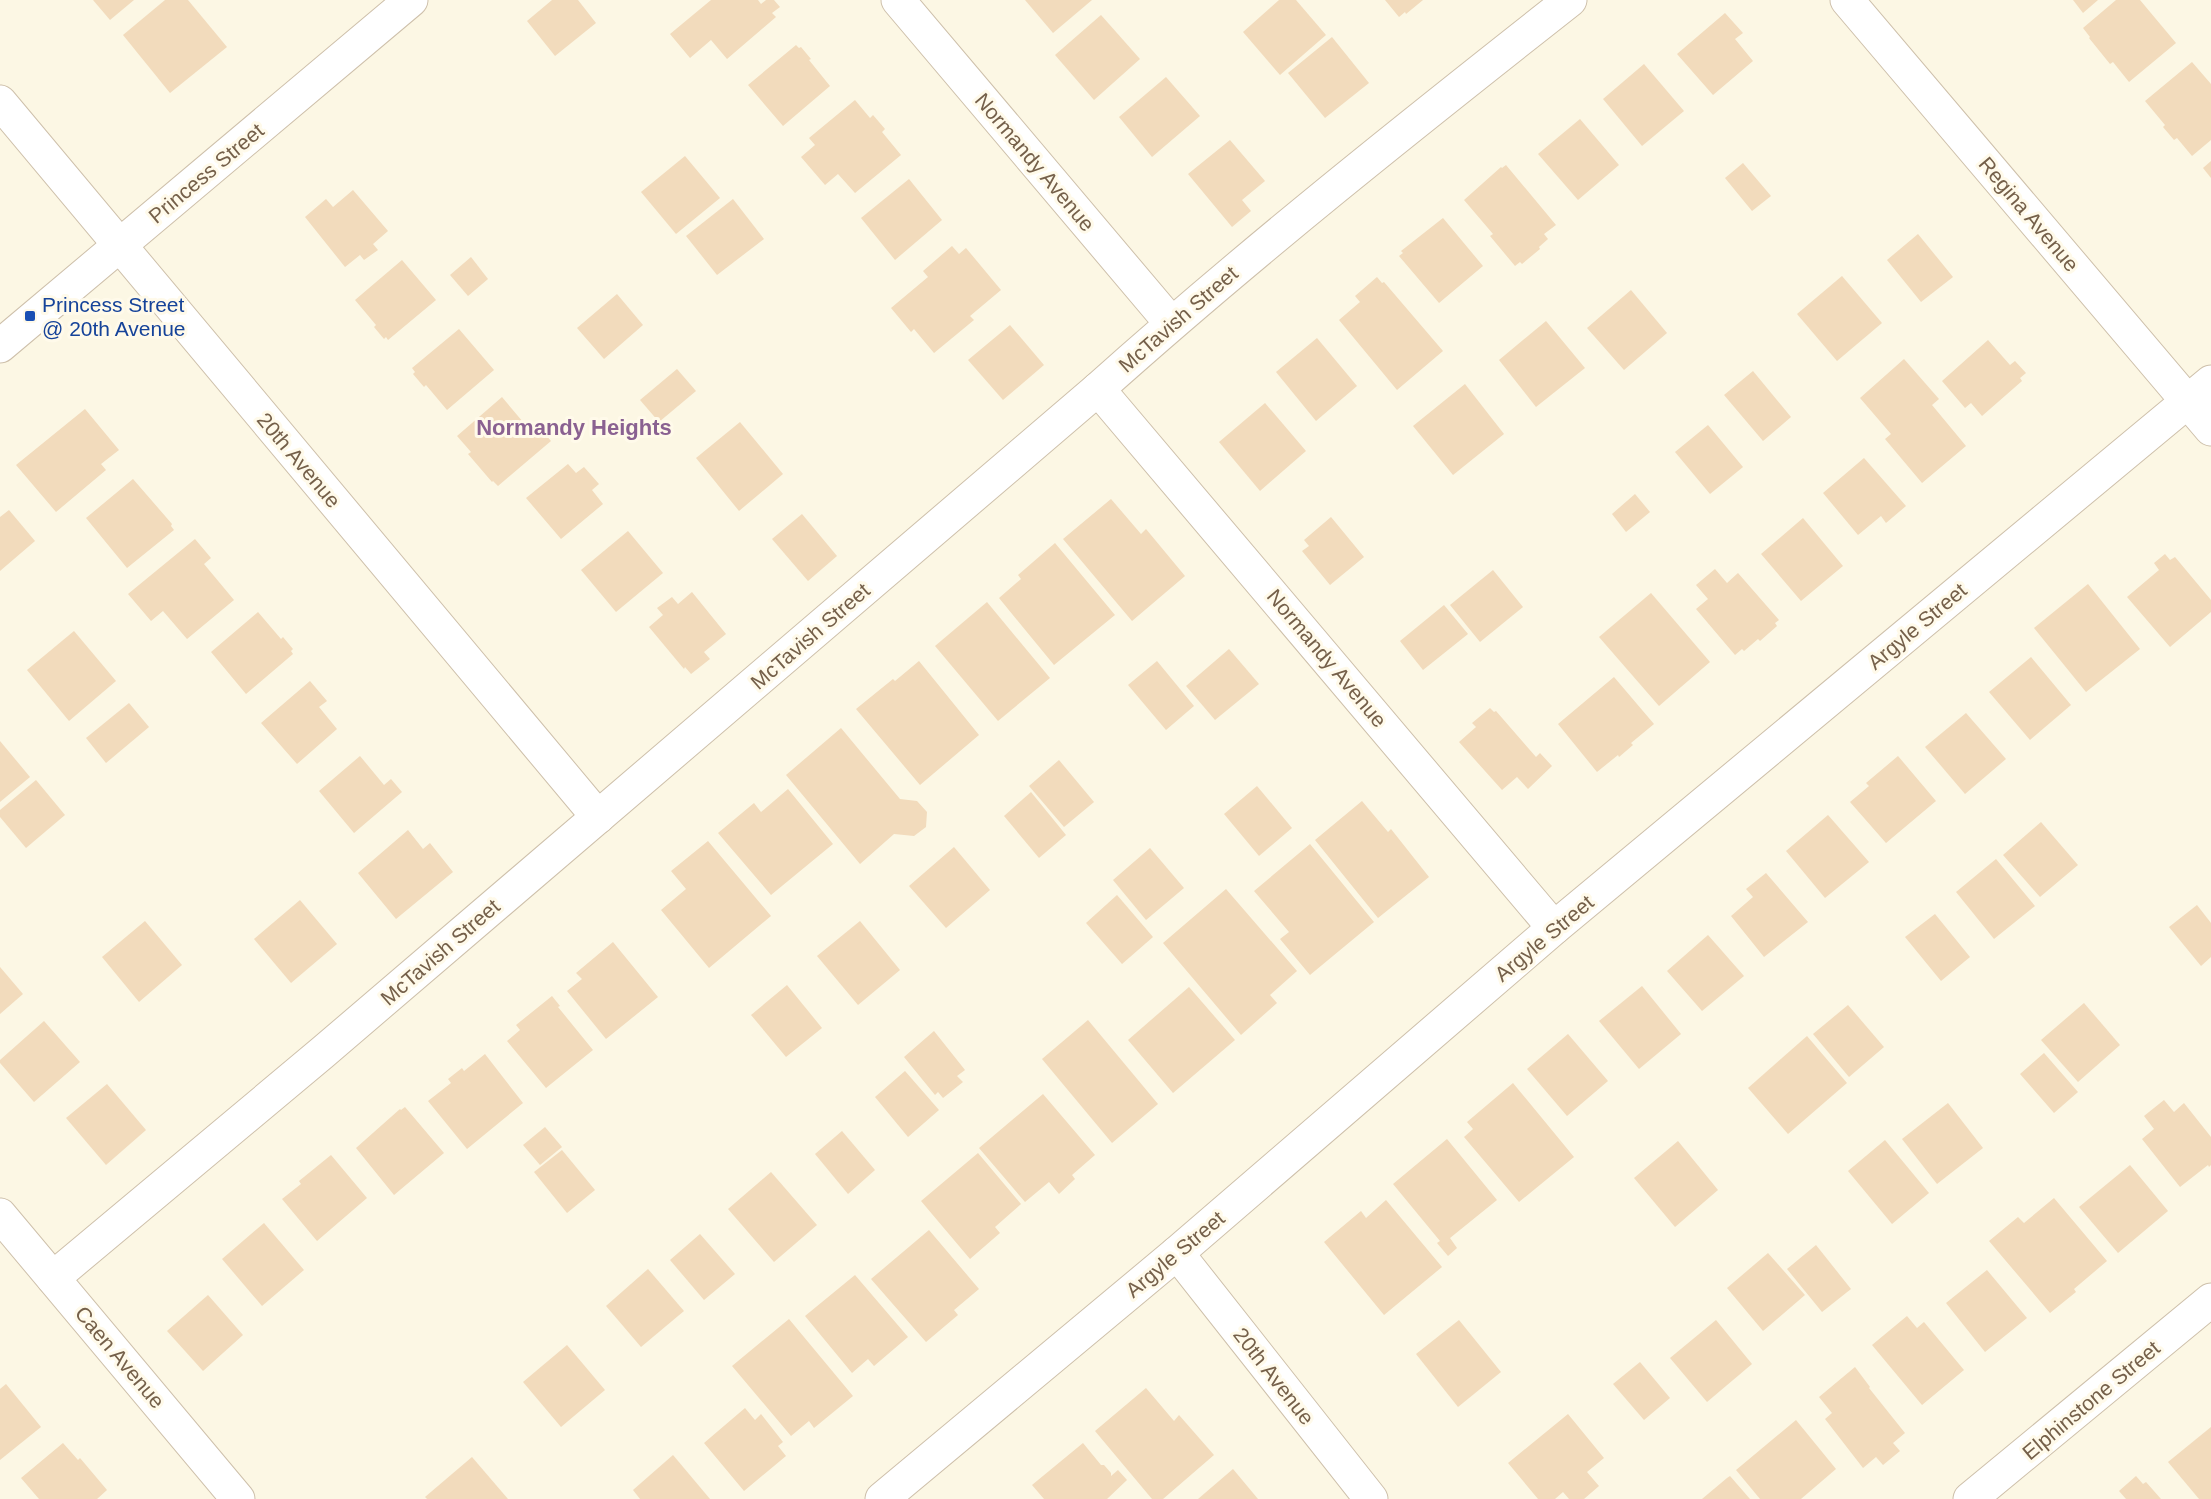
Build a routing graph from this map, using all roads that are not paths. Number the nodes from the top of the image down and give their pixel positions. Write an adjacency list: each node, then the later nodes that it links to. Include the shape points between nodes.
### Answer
1 (411, 0): 6 (street, Princess Street)
2 (898, 0): 7 (street, Normandy Avenue)
3 (1570, 0): 7 (street, McTavish Street)
4 (1847, 0): 10 (street, Regina Avenue)
5 (0, 102): 6 (street, 20th Avenue)
6 (120, 245): 8 (street, Princess Street); 12 (street, 20th Avenue)
7 (1171, 323): 9 (street, McTavish Street)
8 (0, 346)
9 (1098, 389): 12 (street, McTavish Street); 13 (street, Normandy Avenue)
10 (2199, 392): 11 (street, Regina Avenue); 13 (street, Argyle Street)
11 (2211, 429)
12 (598, 817): 16 (street, McTavish Street)
13 (1554, 928): 15 (street, Argyle Street)
14 (0, 1215): 16 (street, Caen Avenue)
15 (1177, 1253): 19 (street, Argyle Street); 20 (street, 20th Avenue)
16 (53, 1278): 18 (street, Caen Avenue)
17 (2211, 1300): 21 (street, Elphinstone Street)
18 (238, 1499)
19 (882, 1499)
20 (1371, 1499)
21 (1970, 1499)

